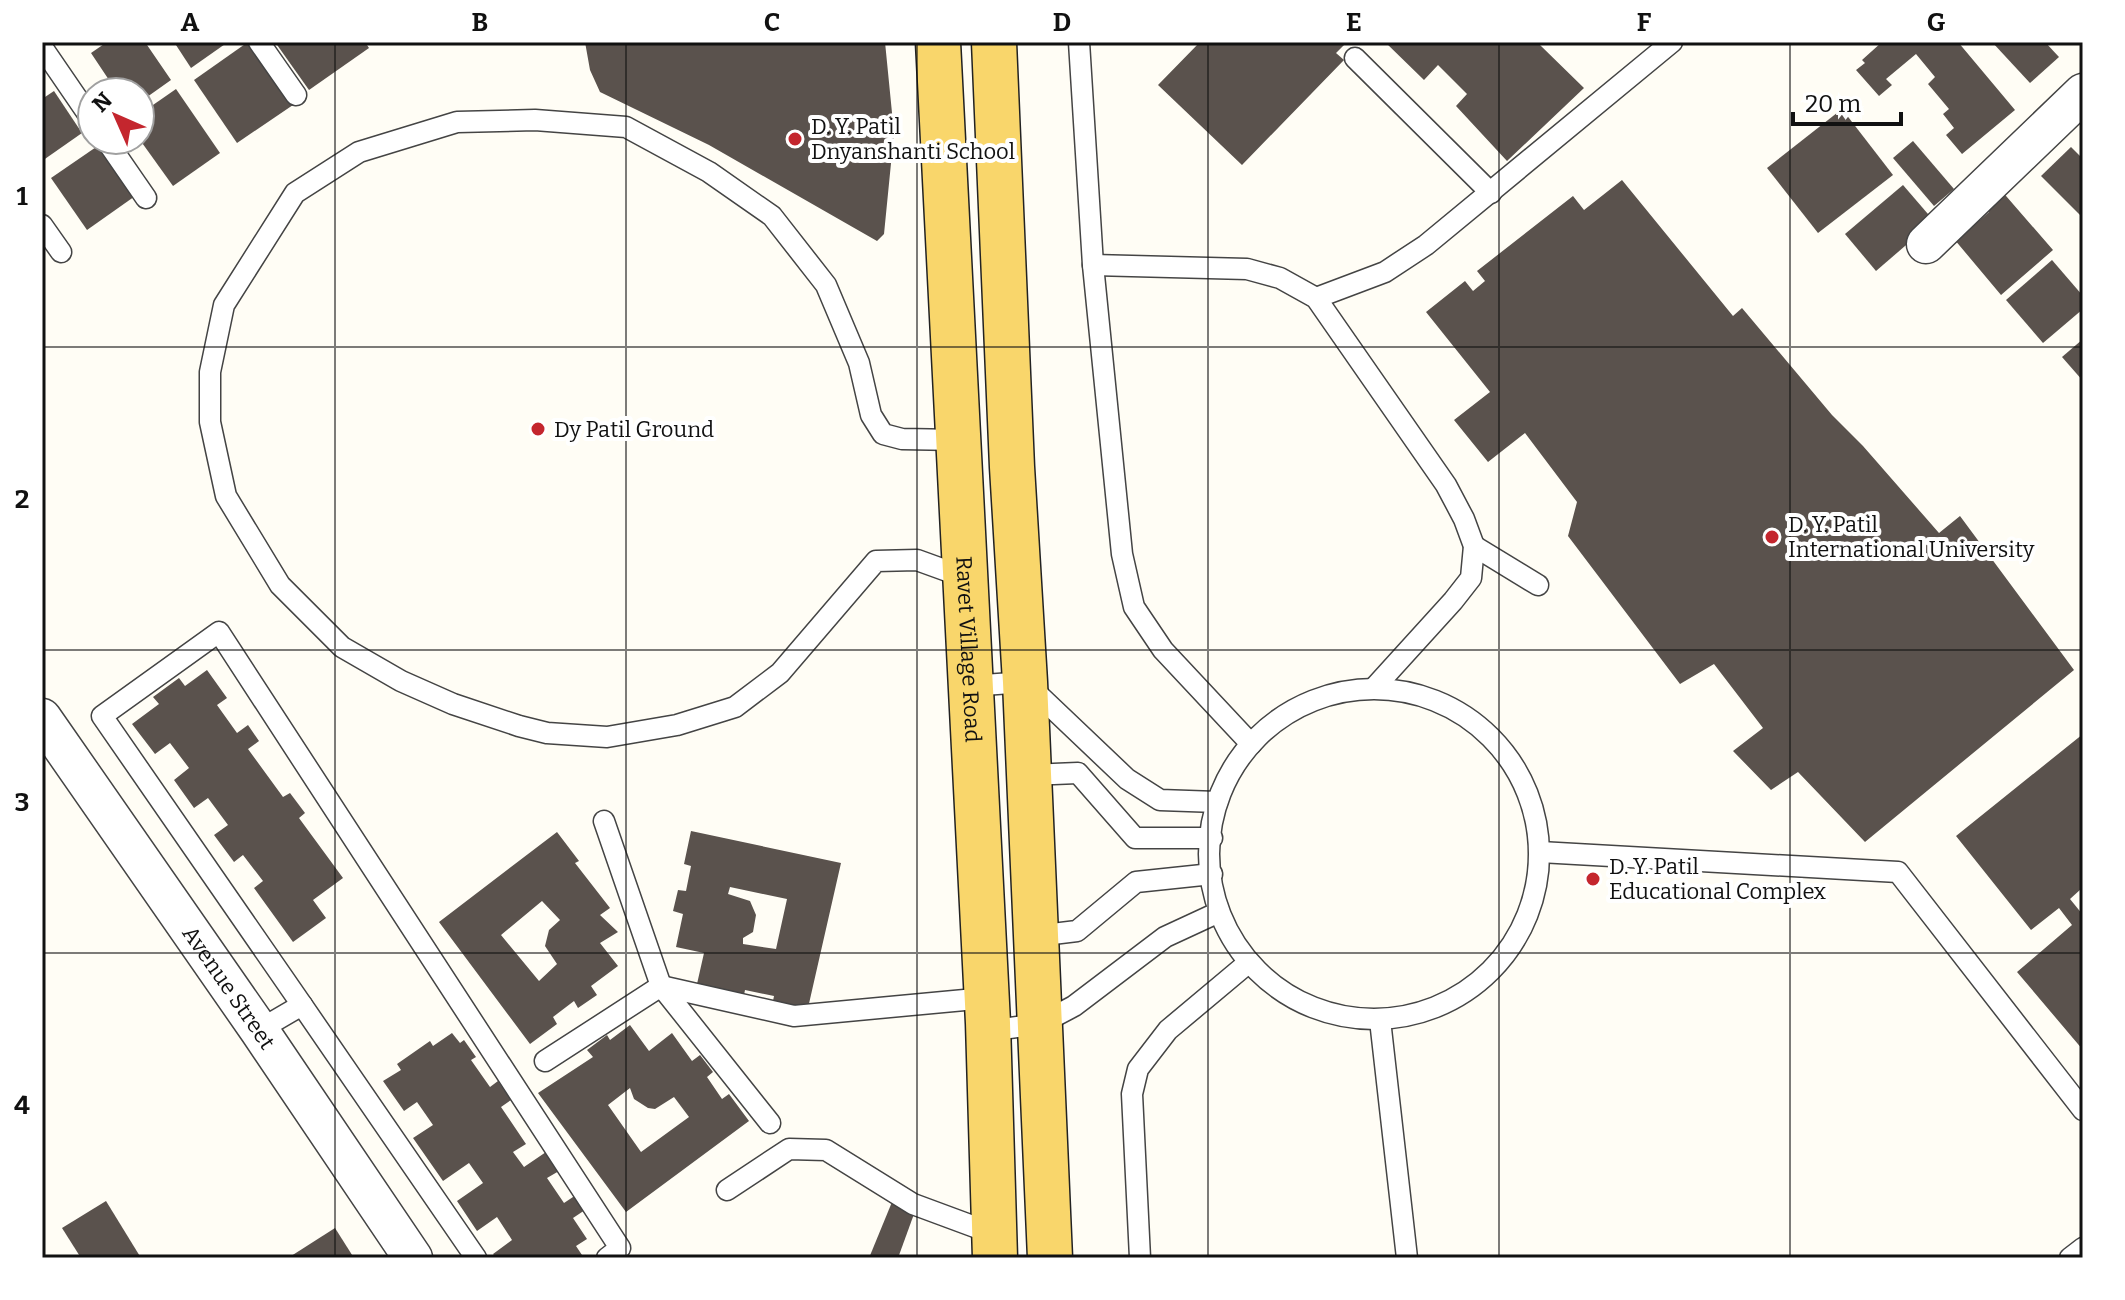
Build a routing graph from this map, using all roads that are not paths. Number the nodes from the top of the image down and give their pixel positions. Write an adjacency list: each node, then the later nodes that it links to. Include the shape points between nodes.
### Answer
1 (259, 42): 9 (lane)
2 (938, 42): 19 (main road, Ravet Village Road)
3 (994, 42): 23 (main road)
4 (1079, 42): 17 (lane)
5 (1672, 42): 12 (lane)
6 (42, 47): 10 (lane)
7 (1355, 58): 12 (lane)
8 (2083, 93): 15 (street)
9 (296, 95)
10 (76, 97)
11 (117, 156): 13 (lane)
12 (1491, 193): 18 (lane, via 1385,272)
13 (146, 198)
14 (42, 225): 16 (lane)
15 (1926, 244)
16 (61, 252)
17 (1093, 265): 18 (lane, via 1247,269 1280,278); 27 (lane, via 1122,554 1134,607 1163,650)
18 (1316, 298): 20 (lane, via 1446,485)
19 (958, 440): 21 (main road, Ravet Village Road); 21 (lane, via 883,434 871,415 859,363 826,285 772,216 709,172 626,127 535,120 457,122 359,152 295,193 224,305 210,372 210,422 226,496 280,585 342,647 401,681 519,726 607,737 677,725 735,707 780,673 876,561 917,560)
20 (1474, 546): 22 (lane); 25 (lane, via 1471,578)
21 (964, 577): 24 (main road, Ravet Village Road)
22 (1538, 585)
23 (1025, 682): 24 (lane); 28 (main road); 29 (lane, via 1127,779 1160,800)
24 (970, 686): 39 (main road, Ravet Village Road)
25 (1374, 688): 27 (lane, via 1328,695 1286,714); 32 (lane, via 1425,696 1472,719 1509,755 1532,801)
26 (42, 718): 42 (street, Avenue Street)
27 (1251, 744): 29 (lane)
28 (1029, 775): 31 (lane, via 1078,773 1135,838); 35 (main road)
29 (1217, 802): 31 (lane)
30 (604, 821): 37 (lane)
31 (1212, 838): 33 (lane)
32 (1540, 852): 40 (lane, via 1533,903 1510,949 1475,986 1430,1010); 44 (lane, via 1898,872)
33 (1212, 874): 34 (lane); 35 (lane, via 1136,882 1077,931)
34 (1219, 912): 36 (lane); 41 (lane, via 1165,937 1074,1006)
35 (1036, 936): 41 (main road)
36 (1248, 963): 40 (lane, via 1286,995 1331,1014); 53 (lane, via 1168,1030 1138,1069 1132,1094)
37 (661, 986): 39 (lane, via 794,1016); 43 (lane); 45 (lane)
38 (302, 1005): 42 (lane); 50 (lane); 51 (lane, via 102,716 219,632 620,1248)
39 (987, 1014): 41 (lane); 47 (main road, Ravet Village Road)
40 (1380, 1020): 54 (lane)
41 (1040, 1024): 52 (main road)
42 (259, 1030): 49 (street, Avenue Street)
43 (545, 1061)
44 (2083, 1110)
45 (770, 1123)
46 (727, 1190): 47 (lane, via 789,1149 826,1150)
47 (995, 1246)
48 (2083, 1248): 55 (lane)
49 (413, 1258)
50 (476, 1258)
51 (607, 1258)
52 (1050, 1258)
53 (1140, 1258)
54 (1407, 1258)
55 (2070, 1258)

